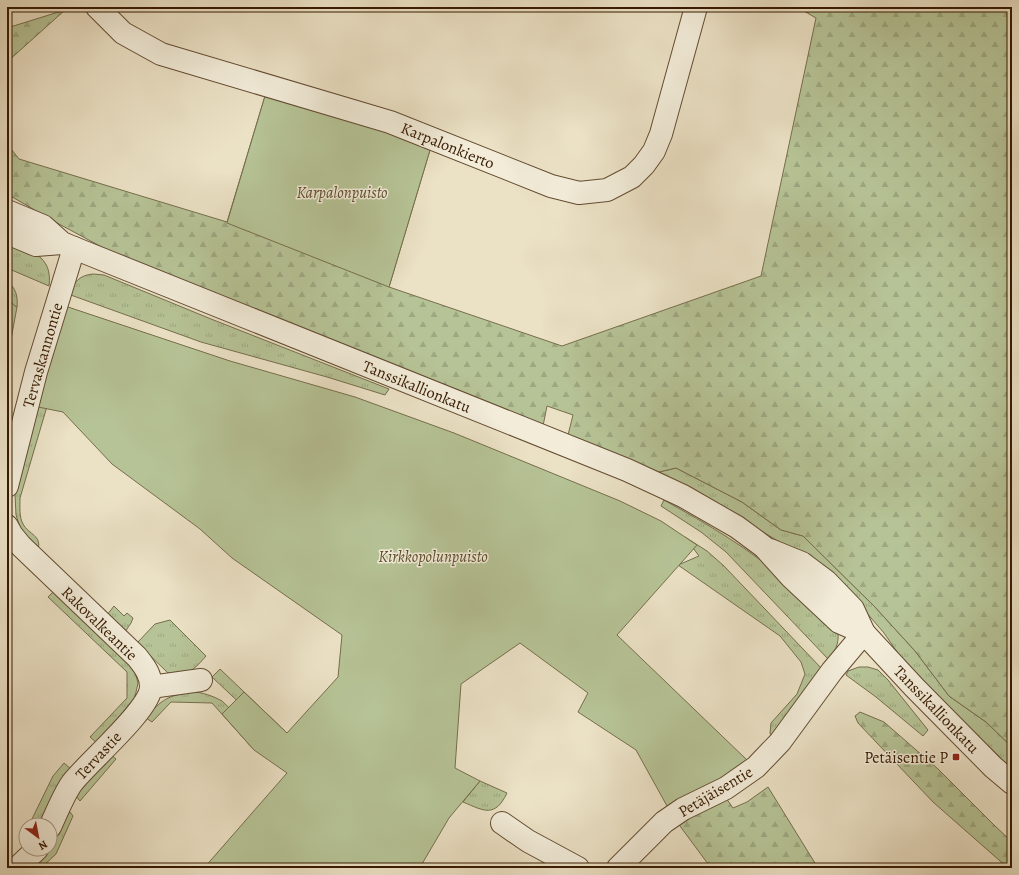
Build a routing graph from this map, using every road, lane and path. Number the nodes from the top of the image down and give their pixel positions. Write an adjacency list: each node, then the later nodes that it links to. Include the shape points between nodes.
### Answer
1 (97, 7): 2 (street, Karpalonkierto, via 123,33 161,54 390,122 551,186 579,193 607,190 632,177 654,151)
2 (696, 7)
3 (7, 211): 5 (street, Tanssikallionkatu, via 43,226)
4 (7, 233): 5 (street, Tanssikallionkatu, via 36,245)
5 (68, 246): 6 (street, Tervaskannontie); 8 (street, Tanssikallionkatu, via 626,470 683,496 738,527 764,547 802,563 826,581 853,609)
6 (7, 486)
7 (7, 526): 10 (street, Rakovalkeantie, via 21,546 137,657 148,672)
8 (864, 633): 11 (street, Tanssikallionkatu, via 993,767); 17 (street, Petäjäisentie, via 780,742 756,768 726,788 683,809 664,822)
9 (200, 680): 10 (street)
10 (151, 687): 12 (street, Tervastie, via 137,713 72,784)
11 (1012, 783)
12 (55, 817)
13 (502, 823): 16 (street, via 528,841)
14 (29, 857): 15 (street)
15 (17, 868)
16 (578, 868)
17 (618, 868)

